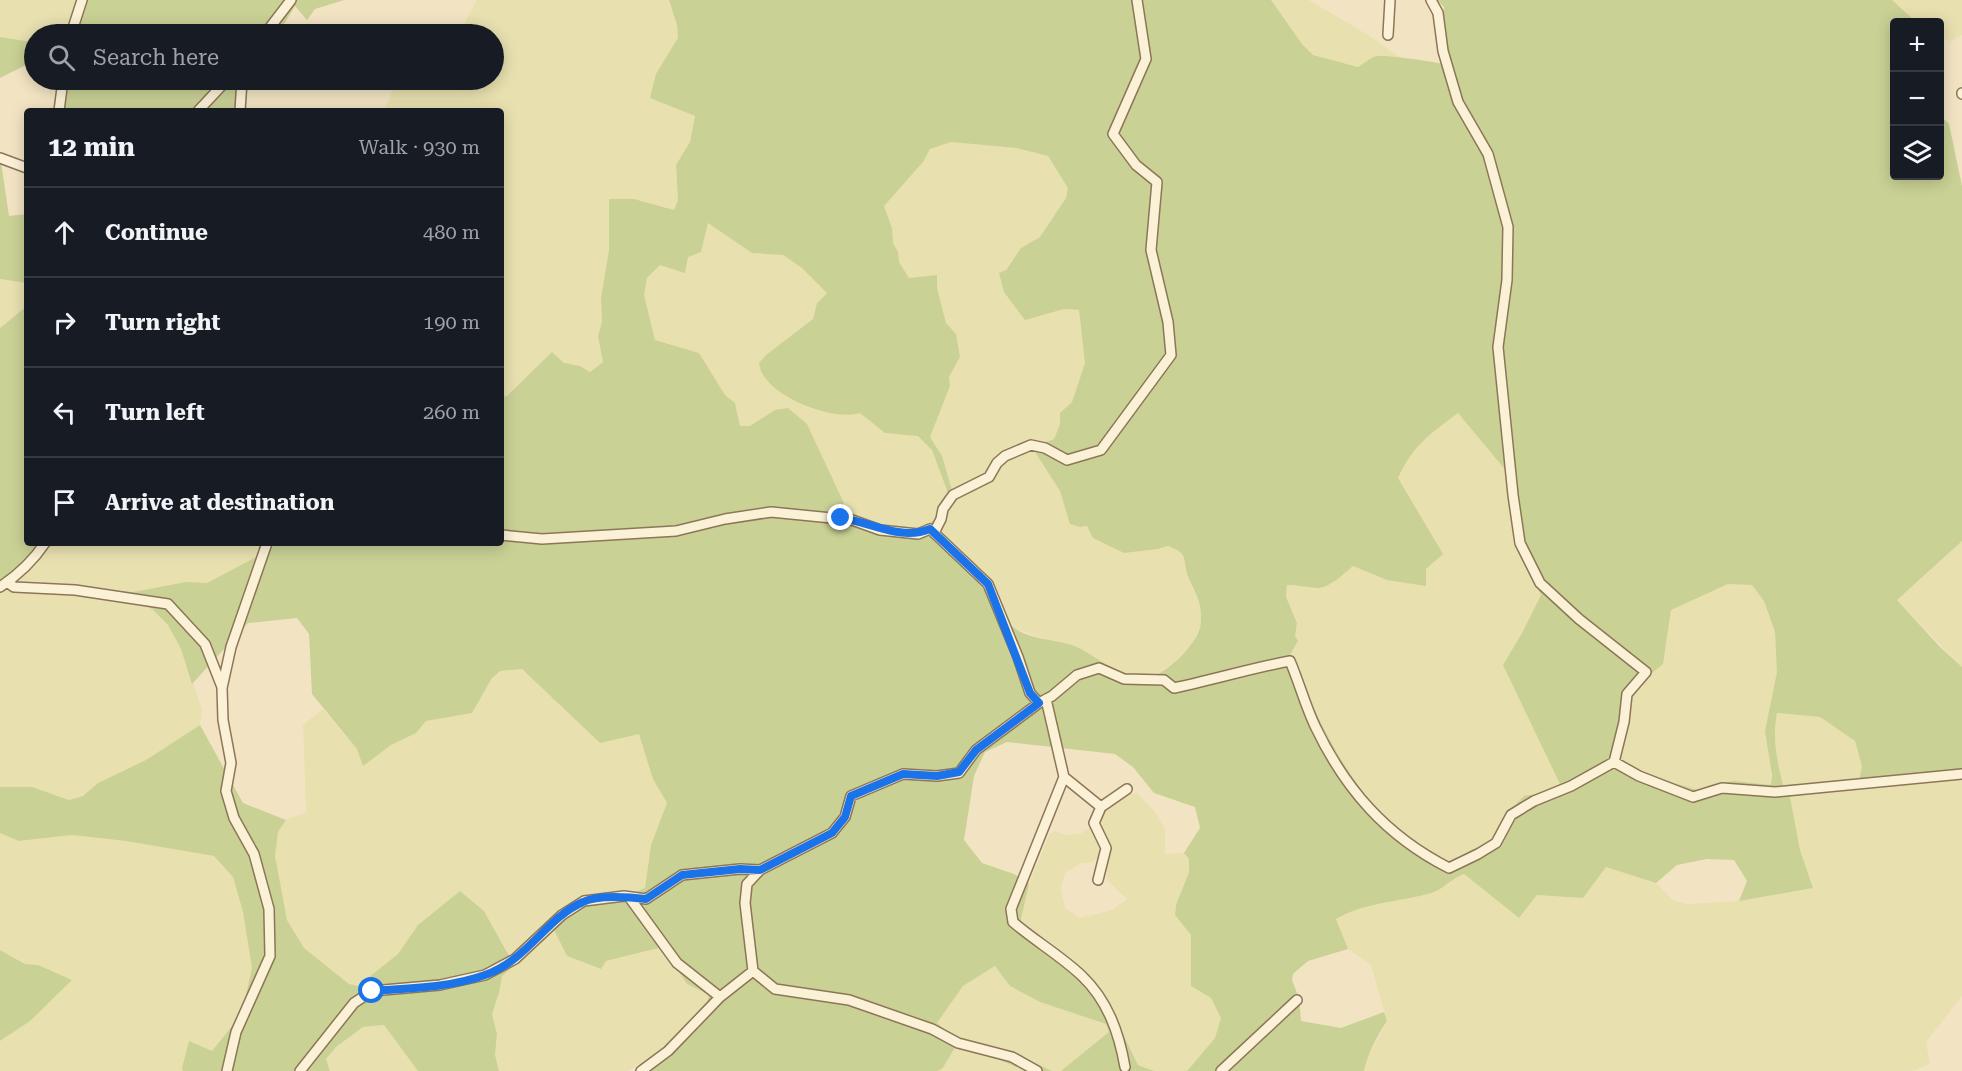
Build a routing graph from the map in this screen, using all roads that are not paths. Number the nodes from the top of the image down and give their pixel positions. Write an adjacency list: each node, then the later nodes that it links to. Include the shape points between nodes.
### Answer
1 (82, 0): 6 (street)
2 (291, 0): 7 (street)
3 (1137, 0): 17 (street, via 1146,59 1113,135 1157,182 1151,250 1168,322 1171,355 1101,450 1067,460 1031,445 1005,456 989,477 953,495)
4 (1390, 0): 8 (street)
5 (1431, 0): 24 (street, via 1438,13 1443,51 1458,102 1488,154 1508,227 1507,280 1498,347 1520,543 1540,583 1646,672 1627,694)
6 (74, 24)
7 (273, 24)
8 (1388, 34)
9 (62, 90): 12 (street)
10 (218, 90): 13 (street)
11 (241, 90): 14 (street)
12 (59, 108)
13 (201, 108)
14 (240, 108)
15 (0, 158): 16 (street)
16 (24, 167)
17 (934, 533): 18 (street, via 930,529 918,534 880,530 852,520 771,512 676,531 542,539); 23 (street, via 988,584 1030,693)
18 (504, 535)
19 (43, 546): 21 (street)
20 (266, 546): 22 (street, via 231,647)
21 (4, 585): 22 (street, via 75,590 168,604 205,644)
22 (222, 688): 36 (street, via 231,763 226,791 234,818 254,854 269,909 270,944 270,956 236,1032)
23 (1042, 701): 24 (street, via 1077,675 1099,668 1124,679 1164,680 1174,688 1290,661 1314,725 1351,788 1385,825 1422,854 1449,868 1496,843 1511,815); 26 (street); 29 (street, via 976,750 959,772 937,776 903,774 851,796 845,817 832,833)
24 (1614, 762): 25 (street, via 1693,797 1722,788 1775,792)
25 (1962, 774)
26 (1064, 777): 28 (street); 35 (street, via 1011,909 1013,922 1083,976 1109,1011)
27 (1127, 789): 28 (street)
28 (1101, 807): 30 (street, via 1094,823 1106,848)
29 (760, 870): 31 (street, via 682,875 646,899); 32 (street, via 747,884 745,903)
30 (1098, 880)
31 (630, 897): 33 (street, via 677,963); 37 (street, via 584,901 562,915 516,959 485,975 440,986 372,991 354,1004)
32 (753, 971): 33 (street); 39 (street, via 775,989 849,1000 932,1029 958,1043 1012,1057)
33 (720, 997): 38 (street, via 668,1051)
34 (1297, 1000): 40 (street)
35 (1125, 1070)
36 (227, 1071)
37 (300, 1071)
38 (641, 1071)
39 (1037, 1071)
40 (1221, 1071)

